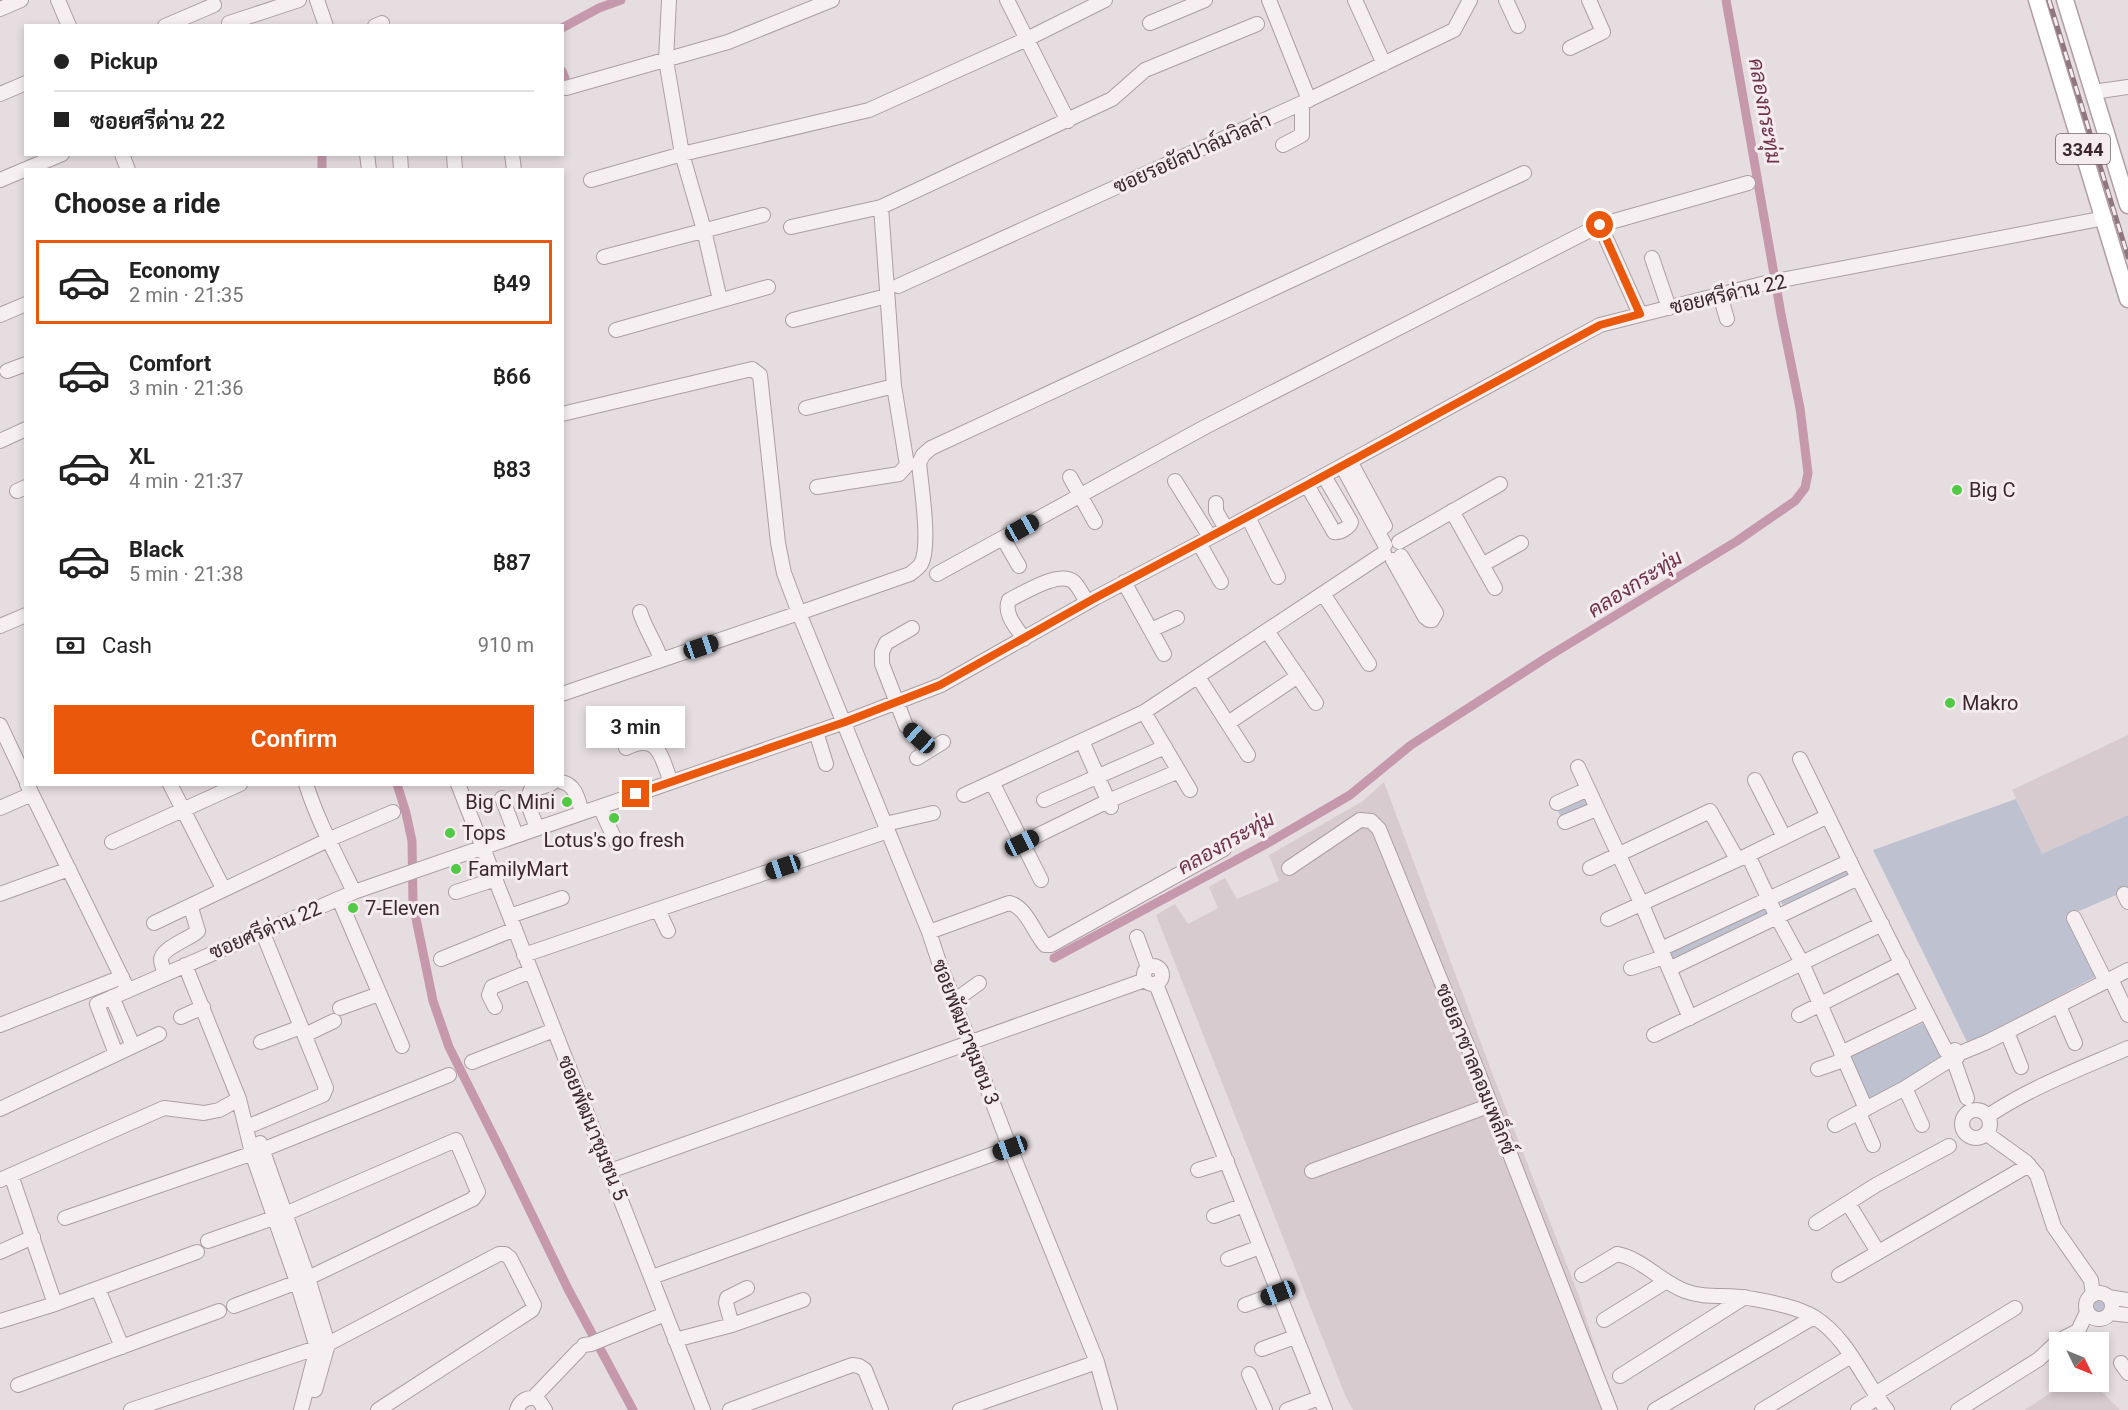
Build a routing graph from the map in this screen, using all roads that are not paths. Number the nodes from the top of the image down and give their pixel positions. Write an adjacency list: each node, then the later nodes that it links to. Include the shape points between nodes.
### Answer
1 (21, 0): 18 (street)
2 (58, 0): 21 (street)
3 (299, 0): 19 (street)
4 (317, 0): 23 (street)
5 (669, 0): 28 (street)
6 (832, 0): 28 (street, via 728,42)
7 (1007, 0): 26 (street)
8 (1105, 0): 26 (street)
9 (1205, 0): 20 (street)
10 (1269, 0): 35 (street)
11 (1355, 0): 29 (street)
12 (1470, 0): 29 (street, ซอยรอยัลปาล์มวิลล่า, via 1454,30)
13 (1506, 0): 25 (street)
14 (1589, 0): 27 (street, via 1603,33)
15 (2037, 0): 49 (main road, 3344)
16 (2065, 0): 33 (main road, 3344)
17 (214, 5): 22 (street)
18 (0, 9)
19 (229, 23)
20 (1150, 23)
21 (68, 24)
22 (170, 24)
23 (325, 24)
24 (1257, 24): 36 (street, via 1145,70 1112,99)
25 (1518, 26)
26 (1027, 39): 36 (street); 38 (street, via 869,110)
27 (1570, 48)
28 (666, 60): 32 (street); 38 (street)
29 (1384, 64): 35 (street, ซอยรอยัลปาล์มวิลล่า)
30 (24, 84): 34 (street)
31 (2128, 87): 33 (street)
32 (566, 88)
33 (2093, 92): 46 (main road, 3344)
34 (0, 94)
35 (1305, 102): 37 (street, via 1302,135); 55 (street, ซอยรอยัลปาล์มวิลล่า)
36 (1068, 120): 47 (street)
37 (1283, 145)
38 (682, 154): 44 (street); 52 (street)
39 (57, 156): 40 (street)
40 (29, 168)
41 (24, 170): 43 (street)
42 (1524, 173): 102 (street, via 931,448 918,463 924,523 920,565 910,574)
43 (0, 180)
44 (591, 180)
45 (1748, 183): 50 (street)
46 (2128, 205)
47 (881, 207): 51 (street); 58 (street)
48 (764, 215): 52 (street)
49 (2105, 218): 57 (street, ซอยศรีด่าน 22); 59 (main road, 3344)
50 (1600, 225): 63 (street); 82 (street, via 1205,427)
51 (791, 227)
52 (704, 230): 53 (street); 60 (street)
53 (604, 257)
54 (1652, 258): 62 (street)
55 (898, 286)
56 (768, 287): 60 (street)
57 (1720, 295): 62 (street, ซอยศรีด่าน 22); 65 (street)
58 (887, 296): 66 (street); 70 (street)
59 (2128, 299)
60 (720, 300): 67 (street)
61 (24, 305): 64 (street)
62 (1669, 308): 63 (street, ซอยศรีด่าน 22)
63 (1640, 314): 75 (street, ซอยศรีด่าน 22, via 1600,325)
64 (0, 315)
65 (1727, 319)
66 (793, 320)
67 (616, 330)
68 (24, 365): 69 (street)
69 (7, 372)
70 (894, 386): 71 (street); 81 (street, via 907,465 904,471)
71 (806, 408)
72 (564, 414): 102 (street, ซอยพัฒนาชุมชน 3, via 752,369 757,372 778,543)
73 (24, 431): 74 (street)
74 (0, 441)
75 (1346, 464): 76 (street, ซอยศรีด่าน 22); 91 (street)
76 (1324, 476): 80 (street, ซอยศรีด่าน 22); 80 (street, via 1351,522 1338,533)
77 (1070, 477): 82 (street)
78 (1175, 481): 89 (street)
79 (1500, 484): 84 (street)
80 (1307, 485): 85 (street, ซอยศรีด่าน 22)
81 (817, 487)
82 (1081, 496): 86 (street); 88 (street)
83 (1216, 503): 87 (street, via 1215,511)
84 (1452, 511): 91 (street); 92 (street)
85 (1248, 517): 87 (street, ซอยศรีด่าน 22); 95 (street)
86 (1095, 522)
87 (1226, 528): 89 (street, ซอยศรีด่าน 22)
88 (1003, 538): 93 (street); 94 (street)
89 (1205, 540): 96 (street, ซอยศรีด่าน 22); 97 (street)
90 (1521, 543): 92 (street)
91 (1393, 550): 99 (street)
92 (1482, 565): 98 (street)
93 (1019, 566)
94 (937, 574)
95 (1278, 577)
96 (1124, 582): 100 (street, ซอยศรีด่าน 22); 107 (street)
97 (1221, 582)
98 (1495, 588)
99 (1324, 595): 108 (street); 112 (street)
100 (1087, 602): 109 (street, ซอยศรีด่าน 22); 109 (street, via 1074,583 1056,578 1009,600 1007,612)
101 (640, 612): 111 (street)
102 (799, 613): 111 (street); 119 (street, ซอยพัฒนาชุมชน 3)
103 (24, 616): 105 (street)
104 (1177, 618): 107 (street)
105 (0, 626)
106 (912, 628): 116 (street, via 886,643 882,652 882,664)
107 (1151, 630): 110 (street)
108 (1267, 631): 113 (street); 114 (street)
109 (1024, 639): 116 (street, ซอยศรีด่าน 22, via 940,685)
110 (1164, 654)
111 (661, 660): 115 (street)
112 (1369, 664)
113 (1298, 676): 117 (street); 120 (street)
114 (1198, 677): 118 (street); 120 (street)
115 (564, 693)
116 (896, 703): 119 (street, ซอยศรีด่าน 22); 124 (street, via 906,726 919,738 921,755)
117 (1316, 703)
118 (1144, 712): 123 (street); 125 (street)
119 (845, 722): 122 (street, ซอยศรีด่าน 22); 160 (street, ซอยพัฒนาชุมชน 3)
120 (1228, 723): 127 (street)
121 (0, 725): 132 (street)
122 (816, 732): 129 (street); 136 (street, ซอยศรีด่าน 22)
123 (1082, 741): 133 (street); 137 (street)
124 (943, 742)
125 (1165, 747): 131 (street); 133 (street)
126 (626, 748): 136 (street, via 648,741 654,745)
127 (1248, 755)
128 (1800, 759): 158 (street)
129 (826, 764)
130 (1578, 767): 144 (street)
131 (1179, 771): 145 (street); 150 (street)
132 (24, 776)
133 (1098, 776): 148 (street); 150 (street)
134 (1755, 780): 163 (street)
135 (564, 782): 156 (street, via 574,790)
136 (671, 782): 151 (street, ซอยศรีด่าน 22)
137 (992, 782): 146 (street); 167 (street)
138 (171, 786): 154 (street)
139 (236, 786): 154 (street)
140 (307, 786): 164 (street)
141 (459, 786): 168 (street, ซอยพัฒนาชุมชน 5)
142 (544, 786): 161 (street, via 531,790 528,796)
143 (30, 789): 152 (street); 175 (street)
144 (1588, 789): 149 (street); 153 (street)
145 (1190, 790)
146 (964, 795)
147 (502, 798): 162 (street)
148 (1044, 800)
149 (1557, 803)
150 (1110, 804): 167 (street)
151 (600, 807): 156 (street, ซอยศรีด่าน 22); 166 (street)
152 (0, 808)
153 (1596, 809): 159 (street); 170 (street)
154 (183, 812): 165 (street); 179 (street)
155 (393, 812): 164 (street)
156 (582, 812): 161 (street, ซอยศรีด่าน 22)
157 (933, 813): 160 (street)
158 (1828, 816): 163 (street); 172 (street)
159 (1565, 822)
160 (886, 827): 187 (street); 197 (street, ซอยพัฒนาชุมชน 3)
161 (537, 828): 162 (street, ซอยศรีด่าน 22)
162 (516, 835): 168 (street, ซอยศรีด่าน 22)
163 (1784, 837): 171 (street)
164 (330, 839): 179 (street); 180 (street)
165 (112, 842)
166 (616, 842)
167 (1022, 843): 178 (street)
168 (483, 846): 177 (street, ซอยพัฒนาชุมชน 5); 180 (street, ซอยศรีด่าน 22)
169 (1224, 849): 197 (street, via 1051,945 1045,945 1019,908 1010,903)
170 (1617, 855): 171 (street, via 1710,811); 174 (street); 186 (street)
171 (1742, 857): 185 (street); 186 (street)
172 (1850, 861): 176 (street); 185 (street)
173 (1289, 868): 248 (street, ซอยลาซาลคอมเพล็กซ์, via 1360,820 1379,829)
174 (1590, 868)
175 (69, 869): 182 (street); 209 (street)
176 (1858, 878): 189 (street); 194 (street)
177 (496, 879): 181 (street); 193 (street, ซอยพัฒนาชุมชน 5)
178 (1041, 880)
179 (223, 888): 192 (street)
180 (354, 892): 184 (street, ซอยศรีด่าน 22)
181 (456, 892)
182 (0, 894)
183 (562, 898): 193 (street)
184 (339, 899): 195 (street, ซอยศรีด่าน 22); 214 (street)
185 (1768, 899): 189 (street); 200 (street)
186 (1641, 905): 190 (street); 200 (street)
187 (658, 910): 196 (street); 199 (street)
188 (192, 911): 208 (street, via 198,931 163,955)
189 (1777, 917): 200 (street); 202 (street)
190 (1608, 918)
191 (2074, 918): 211 (street)
192 (154, 922)
193 (512, 923): 199 (street, ซอยพัฒนาชุมชน 5); 201 (street)
194 (1882, 924): 202 (street); 203 (street)
195 (262, 931): 204 (street, ซอยศรีด่าน 22); 228 (street)
196 (668, 931)
197 (929, 932): 216 (street, ซอยพัฒนาชุมชน 3)
198 (1137, 937): 210 (street)
199 (524, 956): 207 (street, ซอยพัฒนาชุมชน 5)
200 (1665, 958): 205 (street); 225 (street)
201 (441, 959)
202 (1802, 963): 217 (street); 225 (street)
203 (1902, 963): 217 (street); 221 (street)
204 (185, 965): 208 (street, ซอยศรีด่าน 22); 220 (street)
205 (1631, 968)
206 (2128, 970): 211 (street)
207 (531, 971): 219 (street, via 492,987 489,995); 227 (street, ซอยพัฒนาชุมชน 5)
208 (165, 974): 213 (street, ซอยศรีด่าน 22)
209 (122, 977): 213 (street); 226 (street)
210 (1150, 977): 233 (street); 260 (street)
211 (2108, 980): 218 (street); 223 (street)
212 (980, 983): 216 (street)
213 (128, 990): 215 (street, ซอยศรีด่าน 22)
214 (380, 994): 228 (street); 236 (street)
215 (112, 997): 235 (street); 238 (street, via 97,1005)
216 (954, 1001): 233 (street, ซอยพัฒนาชุมชน 3)
217 (1820, 1004): 222 (street); 239 (street)
218 (2059, 1006): 229 (street); 234 (street)
219 (495, 1007)
220 (203, 1008): 224 (street); 247 (street)
221 (1926, 1012): 239 (street); 240 (street)
222 (1799, 1015)
223 (2128, 1015)
224 (180, 1017)
225 (1690, 1018): 231 (street)
226 (0, 1026)
227 (554, 1030): 241 (street); 263 (street, ซอยพัฒนาชุมชน 5)
228 (303, 1031): 232 (street); 252 (street, via 326,1092)
229 (2007, 1032): 240 (street); 242 (street)
230 (159, 1034): 235 (street)
231 (1654, 1035)
232 (261, 1042)
233 (970, 1043): 258 (street, ซอยพัฒนาชุมชน 3); 263 (street)
234 (2075, 1043)
235 (133, 1046): 238 (street)
236 (402, 1046)
237 (2128, 1048): 251 (street, via 2043,1084)
238 (116, 1054): 249 (street)
239 (1843, 1056): 243 (street); 250 (street)
240 (1952, 1057): 245 (street); 246 (street)
241 (472, 1062)
242 (2021, 1067)
243 (1818, 1069)
244 (449, 1075): 259 (street)
245 (1905, 1088): 250 (street); 254 (street)
246 (1967, 1098)
247 (239, 1099): 252 (street); 265 (street, via 204,1113 164,1108)
248 (1491, 1105): 264 (street); 332 (street, ซอยลาซาลคอมเพล็กซ์)
249 (0, 1109)
250 (1862, 1111): 253 (street); 256 (street)
251 (1988, 1116): 255 (street); 255 (street, via 1972,1111 1962,1125 1971,1138)
252 (251, 1125): 259 (street)
253 (1835, 1125)
254 (1922, 1125)
255 (1987, 1134): 261 (street)
256 (1874, 1145)
257 (1949, 1146): 266 (street)
258 (1010, 1148): 281 (street); 314 (street, ซอยพัฒนาชุมชน 3)
259 (257, 1152): 268 (street); 270 (street)
260 (1227, 1161): 262 (street); 267 (street)
261 (2028, 1165): 277 (street); 287 (street, via 2040,1180 2054,1227 2091,1280)
262 (1198, 1170)
263 (610, 1171): 281 (street, ซอยพัฒนาชุมชน 5)
264 (1312, 1171)
265 (5, 1177): 272 (street)
266 (1848, 1203): 271 (street); 277 (street)
267 (1244, 1205): 269 (street); 274 (street)
268 (279, 1216): 273 (street); 282 (street); 282 (street, via 456,1140 478,1192 473,1199)
269 (1214, 1216)
270 (65, 1218)
271 (1816, 1223)
272 (33, 1237): 275 (street); 292 (street)
273 (208, 1241)
274 (1260, 1247): 278 (street); 286 (street)
275 (0, 1252)
276 (197, 1252): 284 (street)
277 (1878, 1252): 280 (street)
278 (1228, 1259)
279 (1582, 1275): 283 (street, via 1617,1254 1630,1258)
280 (1839, 1275)
281 (652, 1277): 298 (street, ซอยพัฒนาชุมชน 5)
282 (303, 1280): 294 (street); 309 (street)
283 (1665, 1282): 288 (street, via 1696,1294); 302 (street)
284 (98, 1288): 292 (street); 310 (street)
285 (747, 1288): 304 (street, via 727,1298)
286 (1278, 1293): 293 (street); 307 (street)
287 (2093, 1295): 289 (street); 299 (street, via 2086,1303)
288 (1745, 1297): 301 (street); 316 (street)
289 (2108, 1297): 291 (street); 297 (street)
290 (803, 1300): 304 (street)
291 (2128, 1300)
292 (55, 1304): 303 (street)
293 (1245, 1305)
294 (234, 1306)
295 (2015, 1308): 318 (street)
296 (219, 1311): 310 (street)
297 (2110, 1313): 299 (street, via 2101,1320); 300 (street)
298 (665, 1314): 308 (street, ซอยพัฒนาชุมชน 5); 319 (street, via 587,1348)
299 (2090, 1315): 305 (street); 306 (street)
300 (2128, 1315)
301 (1814, 1317): 313 (street); 333 (street)
302 (1604, 1320)
303 (0, 1321)
304 (732, 1325): 308 (street)
305 (2075, 1332)
306 (2085, 1332)
307 (1295, 1337): 311 (street); 320 (street)
308 (675, 1340): 326 (street, ซอยพัฒนาชุมชน 5)
309 (322, 1346): 322 (street); 324 (street); 325 (street, via 499,1254 510,1258 534,1305 532,1310)
310 (122, 1347): 317 (street)
311 (1262, 1349)
312 (2049, 1352): 337 (street)
313 (1851, 1356): 318 (street); 334 (street)
314 (1097, 1362): 323 (street, ซอยพัฒนาชุมชน 3); 329 (street)
315 (1249, 1374): 330 (street)
316 (1620, 1376)
317 (18, 1385)
318 (1876, 1396): 335 (street); 336 (street)
319 (539, 1402): 321 (street, via 525,1399)
320 (1322, 1404): 331 (street)
321 (513, 1408)
322 (304, 1409)
323 (1110, 1409)
324 (131, 1410)
325 (378, 1410)
326 (703, 1410)
327 (730, 1410): 328 (street, via 852,1365 865,1370)
328 (881, 1410)
329 (960, 1410)
330 (1265, 1410)
331 (1287, 1410)
332 (1610, 1410)
333 (1655, 1410)
334 (1762, 1410)
335 (1858, 1410)
336 (1887, 1410)
337 (1958, 1410)

